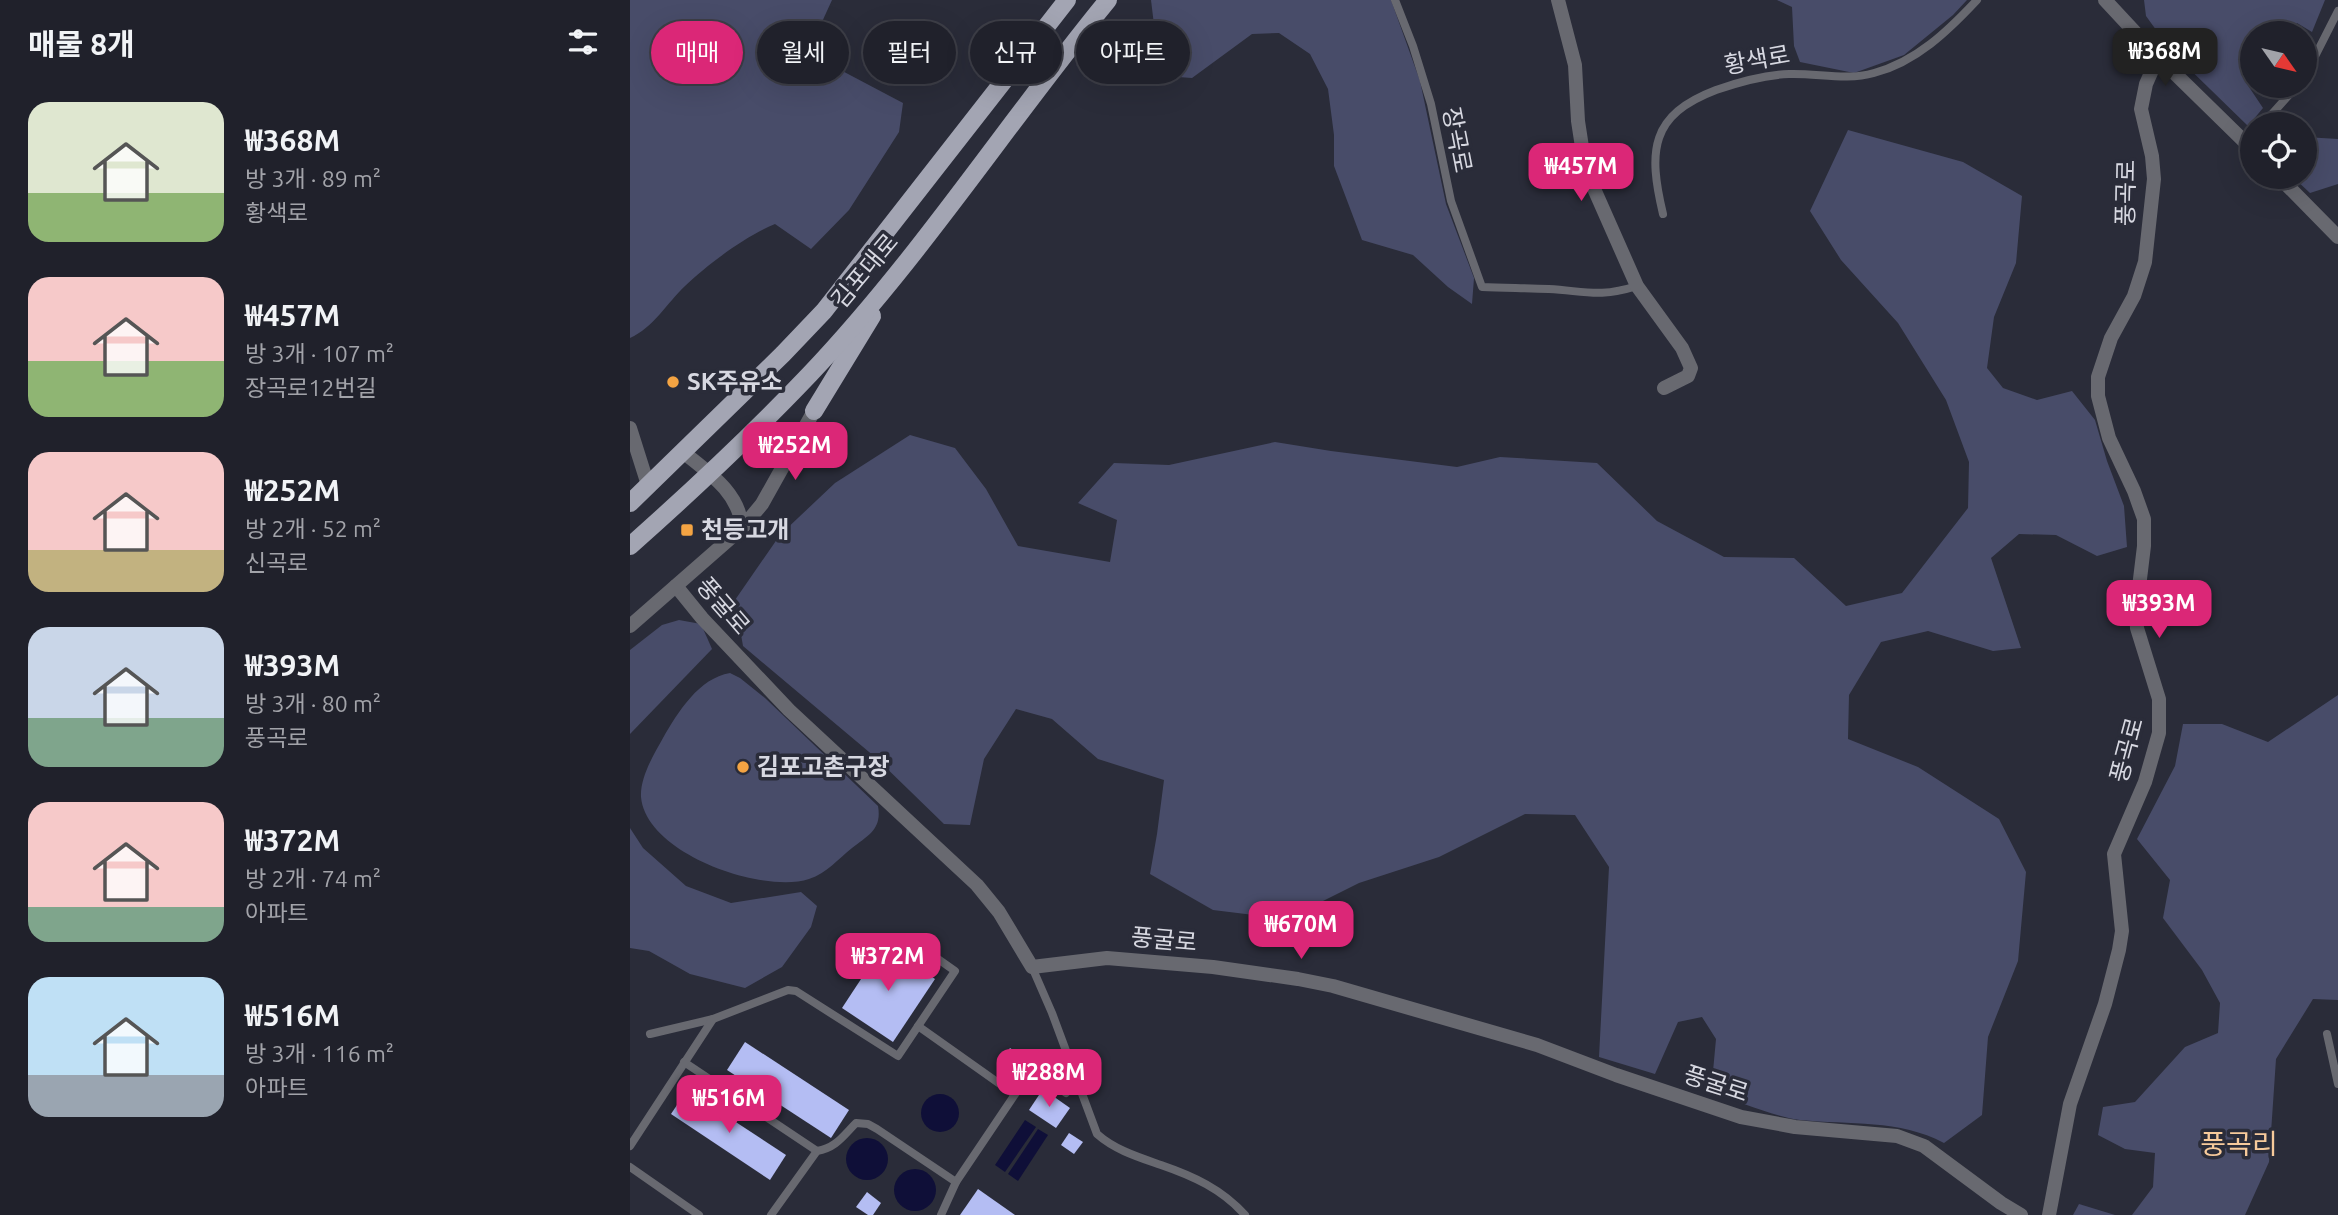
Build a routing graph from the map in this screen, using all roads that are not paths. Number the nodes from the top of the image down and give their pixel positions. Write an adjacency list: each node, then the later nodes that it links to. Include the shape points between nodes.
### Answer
1 (1067, 0): 25 (main road, 김포대로, via 824,311)
2 (1108, 0): 9 (main road, 김포대로)
3 (1116, 0): 10 (street)
4 (1395, 0): 21 (lane, 장곡로, via 1431,104 1451,201 1482,287 1596,294)
5 (1558, 0): 21 (street, via 1575,65 1578,121 1589,173)
6 (1977, 0): 18 (lane, 황색로, via 1942,35 1891,68 1856,77 1792,74 1754,79 1679,108 1669,117 1657,144 1656,184)
7 (2105, 0): 13 (street)
8 (2338, 11): 12 (lane)
9 (1091, 21)
10 (1094, 21)
11 (1076, 40): 20 (main road, 김포대로)
12 (2317, 52)
13 (2158, 57): 16 (street); 53 (street, 풍곡로, via 2141,109 2154,179 2145,262 2134,296 2111,338 2098,377 2098,396 2109,438 2144,519 2137,628 2159,699 2159,733 2145,782 2114,853 2122,931 2119,950 2070,1104)
14 (2286, 98): 15 (lane)
15 (2274, 112)
16 (2240, 133)
17 (2291, 189): 19 (street)
18 (1663, 214)
19 (2338, 237)
20 (897, 273): 23 (main road); 26 (main road, 김포대로, via 811,373)
21 (1637, 286): 22 (street, via 1691,368 1689,376)
22 (1664, 388)
23 (814, 411): 30 (street, via 762,504)
24 (630, 428): 27 (street)
25 (683, 452): 26 (street); 27 (main road, 김포대로)
26 (709, 473): 30 (street, via 738,505); 31 (main road, 김포대로)
27 (648, 485): 28 (main road); 29 (main road, 김포대로)
28 (630, 494)
29 (630, 503)
30 (742, 528): 32 (street)
31 (630, 546)
32 (676, 586): 33 (street); 35 (street, 풍굴로, via 768,689 977,885)
33 (630, 626)
34 (920, 947): 37 (lane, via 955,971)
35 (1032, 967): 51 (lane, via 1097,1134 1108,1144 1215,1188); 52 (street, 풍굴로, via 1107,958 1264,972 1333,986 1537,1045 1741,1117 1912,1140)
36 (713, 1019): 37 (lane, via 792,990 898,1056); 38 (lane); 40 (lane)
37 (918, 1026): 43 (lane)
38 (650, 1034)
39 (2328, 1034): 41 (lane)
40 (684, 1062): 44 (lane); 45 (lane)
41 (2338, 1084)
42 (1066, 1093): 43 (lane, via 1032,1069)
43 (1014, 1094): 47 (lane)
44 (630, 1146)
45 (817, 1151): 47 (lane, via 833,1147 862,1122); 50 (lane)
46 (630, 1167): 49 (lane)
47 (956, 1181): 48 (lane)
48 (944, 1214)
49 (699, 1215)
50 (771, 1215)
51 (1245, 1215)
52 (2021, 1215)
53 (2049, 1215)

